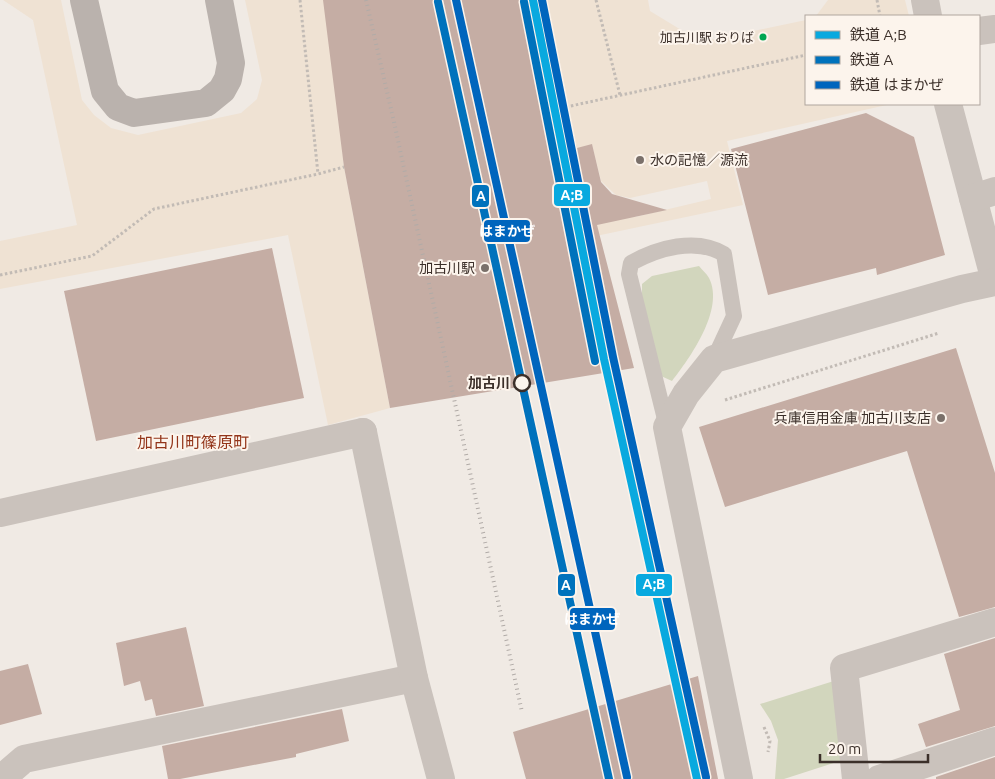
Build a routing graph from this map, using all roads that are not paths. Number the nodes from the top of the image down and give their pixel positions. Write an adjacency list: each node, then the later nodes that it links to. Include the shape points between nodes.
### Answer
1 (84, 0): 2 (main road, via 105,91 118,107 134,113 206,103 222,90 231,63)
2 (219, 0)
3 (925, 0): 4 (street)
4 (928, 15)
5 (995, 29): 6 (street)
6 (980, 31)
7 (948, 105): 8 (street)
8 (984, 194): 9 (street)
9 (995, 282): 10 (street)
10 (714, 359): 11 (street, via 686,394); 11 (lane, via 734,316 724,254 694,244 648,254 631,263 629,274)
11 (667, 426): 18 (street)
12 (0, 513): 14 (street, via 363,432)
13 (995, 622): 19 (street, via 844,668)
14 (414, 678): 16 (street, via 24,760); 17 (street)
15 (995, 741): 20 (street)
16 (1, 779)
17 (441, 779)
18 (739, 779)
19 (856, 779)
20 (879, 779)

